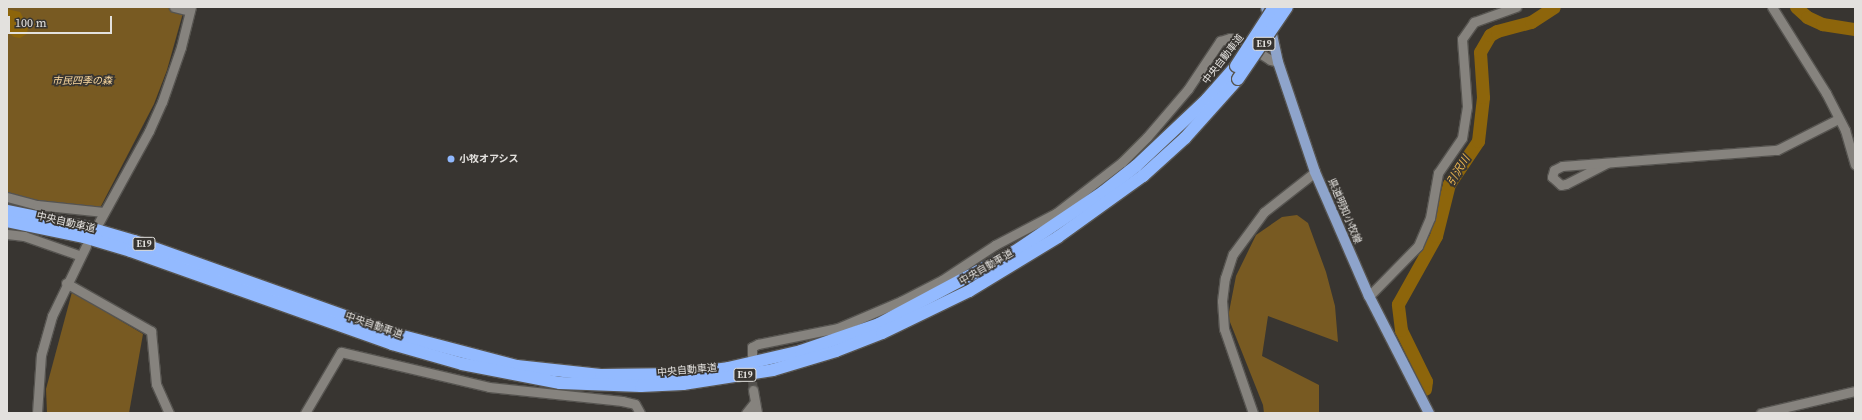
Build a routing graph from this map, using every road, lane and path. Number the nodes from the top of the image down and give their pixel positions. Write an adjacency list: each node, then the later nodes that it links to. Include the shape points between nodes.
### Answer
1 (174, 7): 7 (street)
2 (1266, 7): 8 (main road, 県道明知小牧線)
3 (1274, 7): 14 (highway, 中央自動車道 / E19, bridge, via 1236,66 1207,99 1136,166 1104,192 1014,252 879,324 801,351 728,368 682,374 621,375 561,372 517,366 395,334 134,241 86,227)
4 (1288, 7): 16 (highway, 中央自動車道 / E19, bridge, via 1238,79 1185,138 1143,176 1058,237 969,291 882,333 836,351 773,370 683,384 641,386 560,382 462,364 392,344 131,251 84,237)
5 (1516, 7): 22 (street, via 1474,22 1462,39 1467,106 1462,138 1438,173 1430,218 1418,246 1400,268)
6 (1772, 7): 9 (street, via 1826,93)
7 (190, 9): 15 (street, via 174,71 160,108)
8 (1278, 62): 12 (main road, 県道明知小牧線); 23 (street, via 1270,60 1237,39 1220,41 1188,90 1147,136 1122,162 1056,213 995,245 942,280 874,314 838,328)
9 (1838, 119): 10 (street, via 1777,150); 11 (street, via 1851,145)
10 (1607, 163): 10 (street, via 1566,184 1561,185 1552,177 1554,170 1562,166)
11 (1855, 164)
12 (1315, 172): 22 (main road, 県道明知小牧線); 33 (street, via 1264,212 1233,254 1225,278 1222,301 1224,329)
13 (7, 197): 15 (street, via 37,205)
14 (7, 211)
15 (104, 212): 17 (street)
16 (7, 221)
17 (99, 222)
18 (7, 234): 20 (street, via 24,236)
19 (86, 246): 20 (street)
20 (81, 256): 21 (street)
21 (66, 283): 27 (street, via 52,316 41,355); 28 (street, via 151,331 156,384)
22 (1369, 296): 34 (main road, 県道明知小牧線)
23 (752, 351)
24 (753, 390): 26 (street)
25 (1855, 391): 35 (street)
26 (754, 402): 31 (street); 32 (street)
27 (37, 413)
28 (169, 413)
29 (305, 413): 30 (street, via 341,352 489,387 622,401 635,404)
30 (640, 413)
31 (746, 413)
32 (757, 413)
33 (1253, 413)
34 (1429, 413)
35 (1761, 413)

